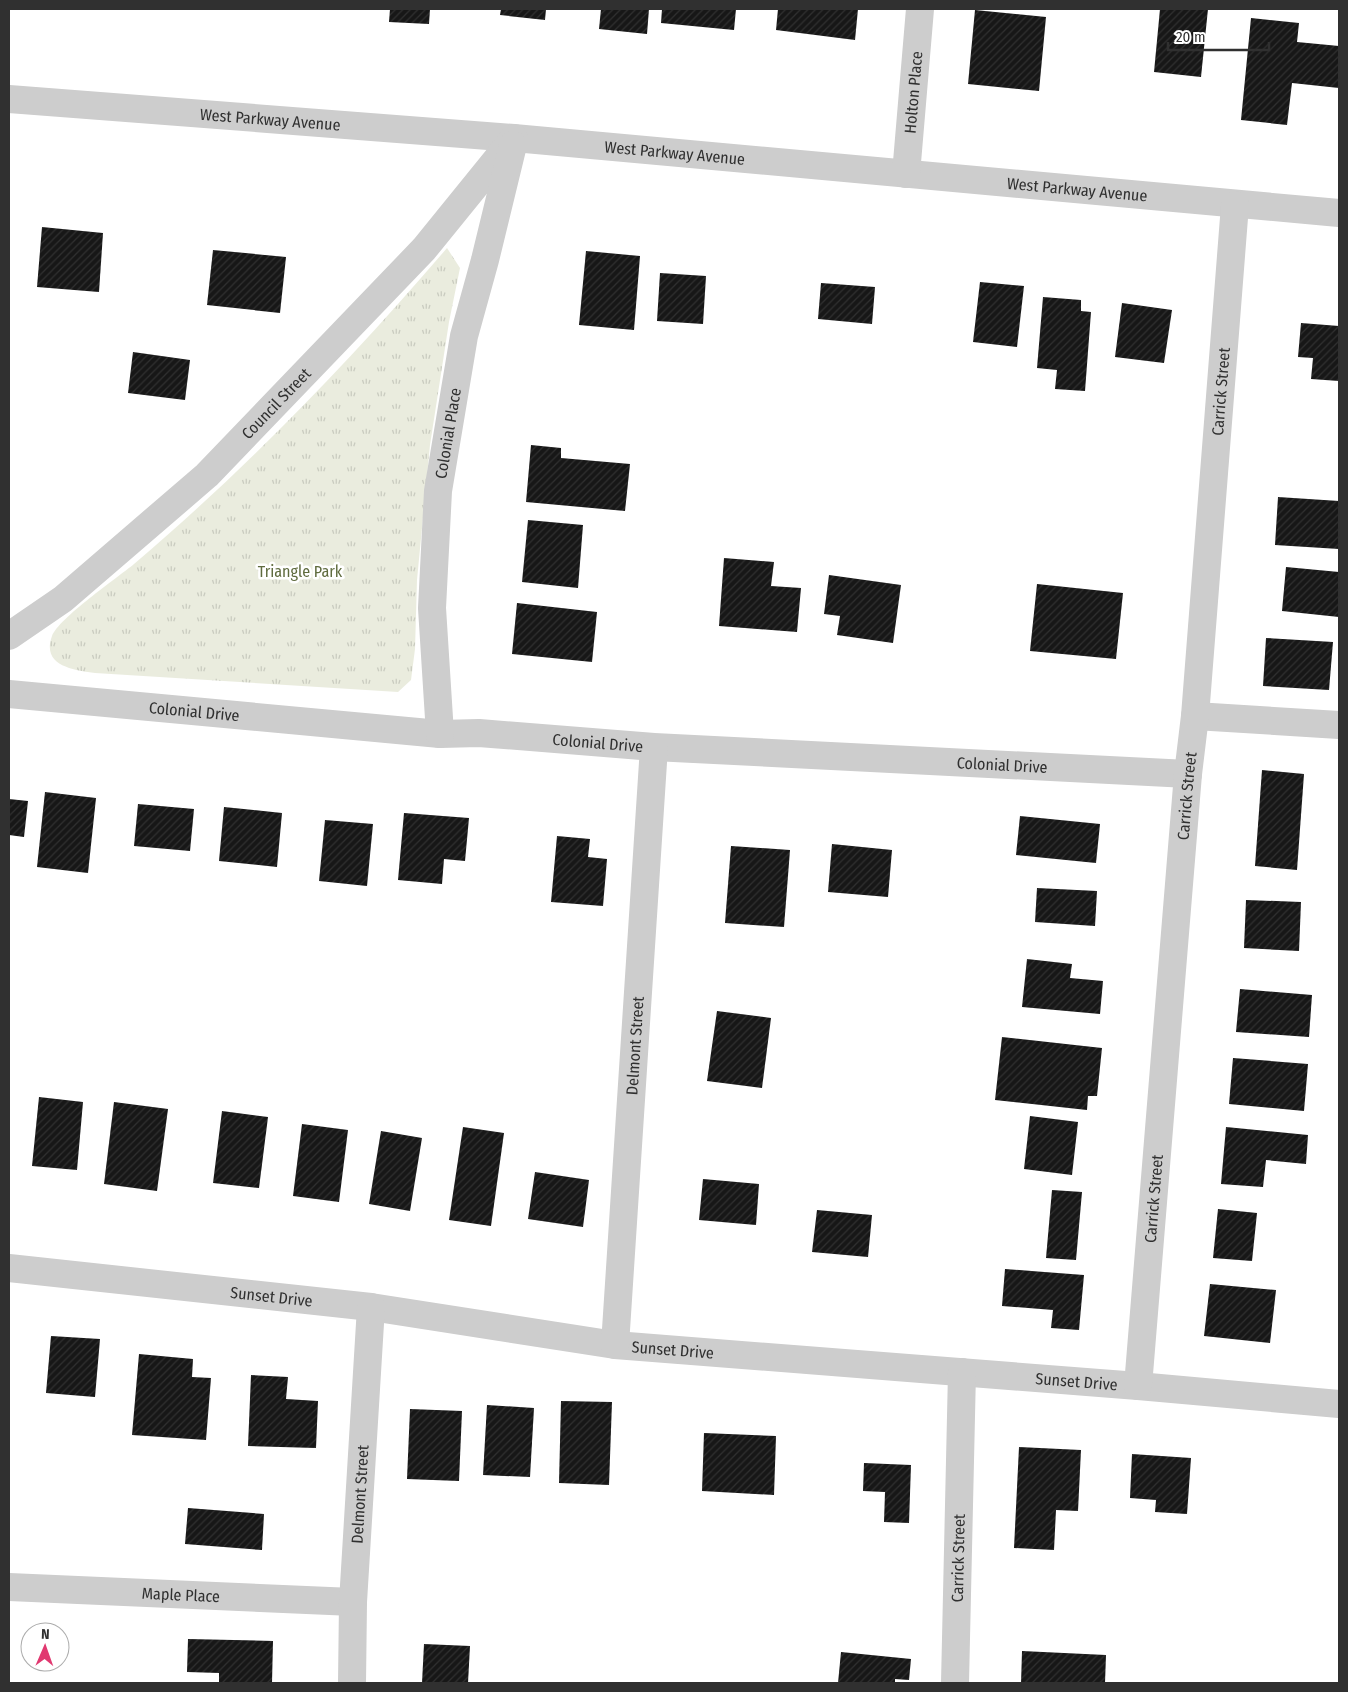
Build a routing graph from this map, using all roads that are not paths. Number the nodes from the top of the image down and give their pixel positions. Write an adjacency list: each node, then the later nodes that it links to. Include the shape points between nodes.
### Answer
1 (920, 9): 4 (street, Holton Place)
2 (9, 99): 3 (street, West Parkway Avenue)
3 (514, 138): 4 (street, West Parkway Avenue); 7 (street, Council Street, via 424,249 207,475 63,599); 11 (street, Colonial Place, via 486,260 464,336 438,491 432,608)
4 (906, 174): 5 (street, West Parkway Avenue)
5 (1235, 205): 6 (street, West Parkway Avenue); 9 (street, Carrick Street)
6 (1339, 213)
7 (9, 636)
8 (9, 694): 11 (street, Colonial Drive)
9 (1195, 716): 10 (street); 13 (street, Carrick Street)
10 (1339, 725)
11 (440, 734): 12 (street, Colonial Drive, via 479,733)
12 (654, 747): 13 (street, Colonial Drive); 16 (street, Delmont Street)
13 (1188, 774): 18 (street, Carrick Street)
14 (9, 1268): 15 (street, Sunset Drive)
15 (371, 1307): 16 (street, Sunset Drive); 21 (street, Delmont Street)
16 (615, 1344): 17 (street, Sunset Drive)
17 (962, 1372): 18 (street, Sunset Drive); 23 (street, Carrick Street)
18 (1138, 1386): 19 (street, Sunset Drive)
19 (1339, 1404)
20 (9, 1587): 21 (street, Maple Place)
21 (353, 1602): 22 (street, Delmont Street)
22 (352, 1683)
23 (954, 1683)

